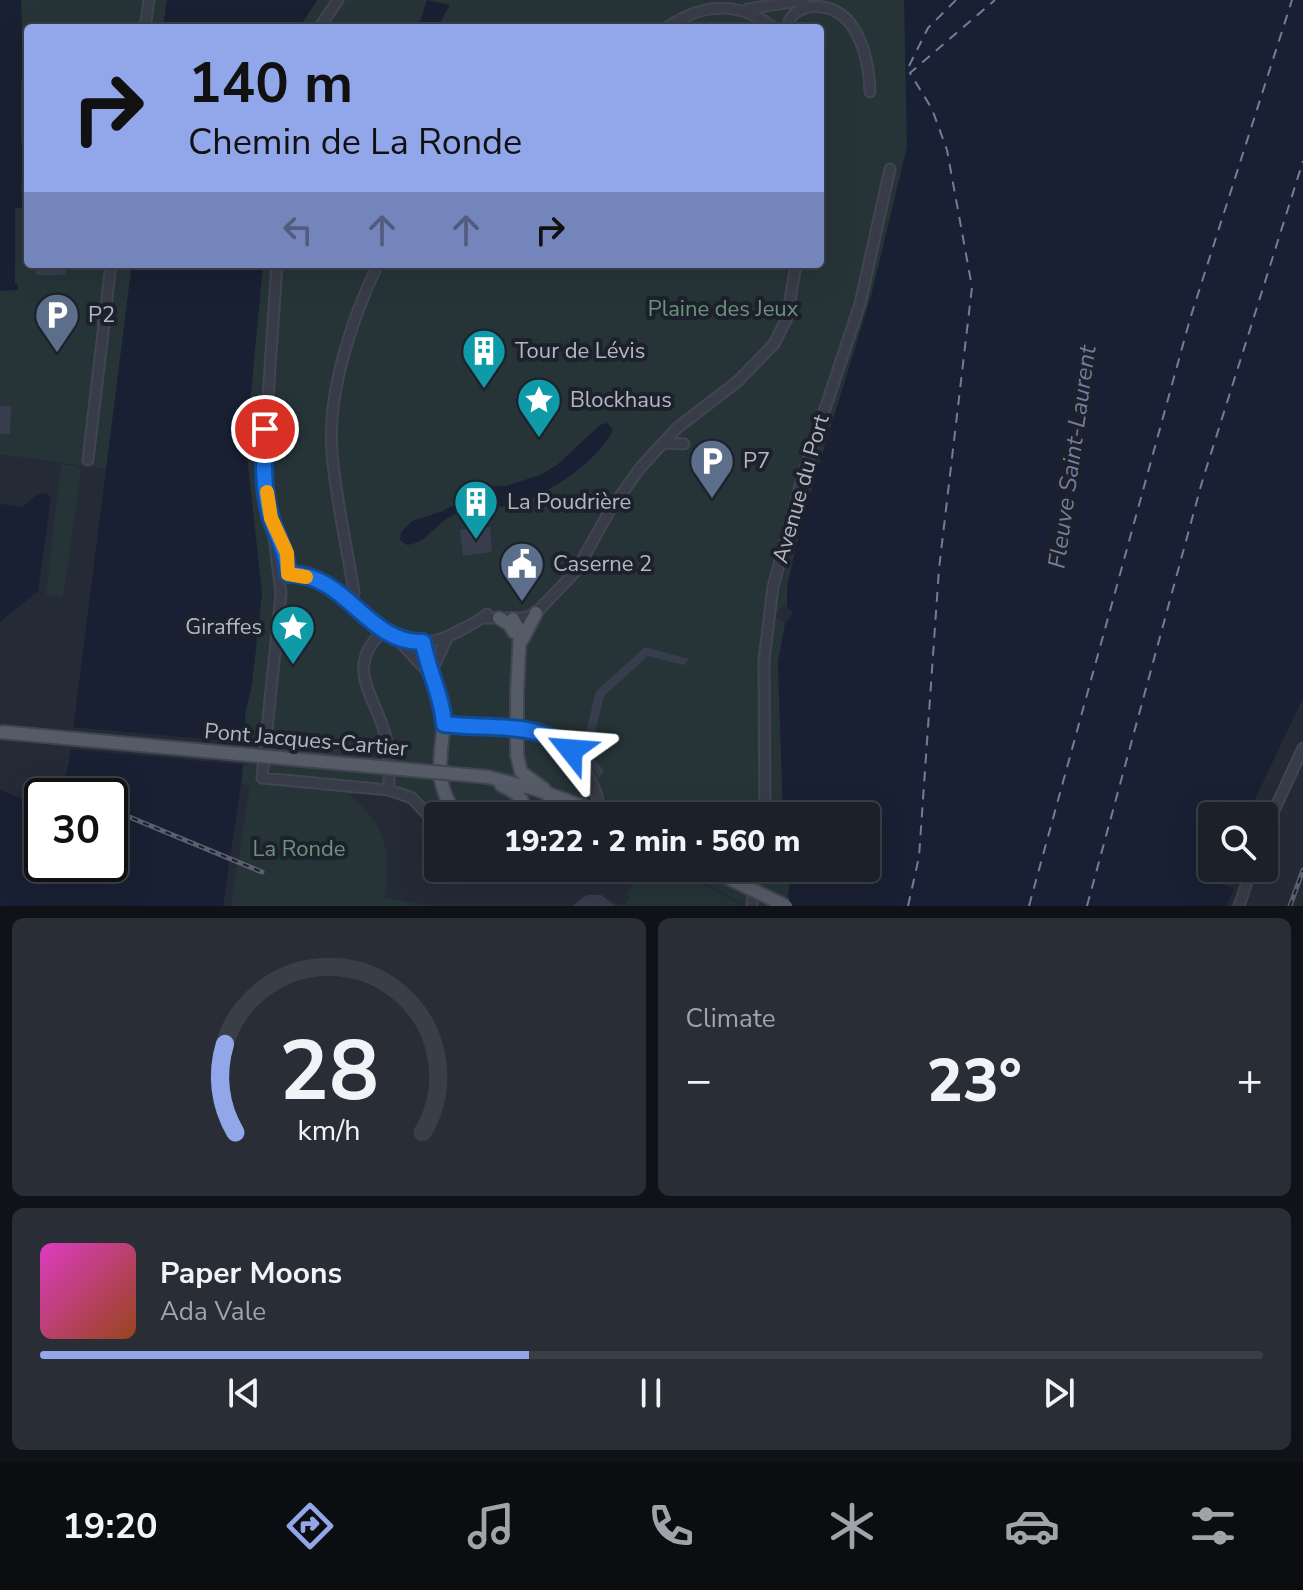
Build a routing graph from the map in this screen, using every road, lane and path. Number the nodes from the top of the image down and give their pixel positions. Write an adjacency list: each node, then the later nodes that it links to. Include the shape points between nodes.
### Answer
1 (149, 0): 6 (street)
2 (338, 0): 7 (street)
3 (804, 0): 5 (street)
4 (813, 2): 10 (street, via 796,12); 11 (street, via 838,11 858,30 867,52)
5 (748, 9): 8 (street, via 710,6); 9 (street)
6 (146, 24)
7 (322, 24)
8 (673, 24)
9 (769, 24)
10 (789, 24)
11 (870, 92)
12 (890, 169): 45 (street, Avenue du Port, via 860,304 803,475 773,587 764,660)
13 (111, 268): 19 (street)
14 (277, 268): 21 (street, via 264,444 271,518)
15 (376, 268): 20 (street, via 363,297 333,408 332,452)
16 (795, 268): 17 (street, via 787,318 774,344 738,381)
17 (677, 428): 18 (street); 18 (street, via 684,444)
18 (662, 444): 24 (street, via 621,493 576,571)
19 (88, 460)
20 (350, 574): 22 (street); 23 (street)
21 (284, 575): 22 (street); 39 (street, via 262,778)
22 (334, 587): 23 (street)
23 (352, 602): 28 (street)
24 (536, 613): 27 (street); 32 (main road)
25 (483, 618): 26 (street); 27 (street, via 498,612); 29 (street)
26 (499, 618): 27 (street); 32 (main road, via 509,624)
27 (513, 619): 32 (main road, via 520,632)
28 (383, 631): 30 (street); 39 (street, via 367,650 363,672 387,740)
29 (449, 635): 31 (street); 33 (street)
30 (398, 640): 31 (street); 33 (street)
31 (423, 642): 33 (street)
32 (518, 647): 37 (main road, bridge)
33 (430, 675): 34 (street)
34 (444, 724): 41 (main road, via 439,775); 44 (street, via 539,732 559,740 592,782)
35 (0, 732): 38 (main road, Pont Jacques-Cartier, bridge)
36 (1303, 748): 46 (street)
37 (517, 755): 38 (main road, via 511,769); 40 (main road, via 521,772)
38 (488, 777): 40 (main road, Pont Jacques-Cartier); 42 (main road)
39 (389, 790): 47 (street, via 412,798)
40 (549, 793): 43 (main road, Pont Jacques-Cartier)
41 (450, 802)
42 (524, 802)
43 (572, 802)
44 (599, 802)
45 (765, 802)
46 (1278, 802)
47 (424, 811)
48 (736, 882): 52 (main road, bridge)
49 (754, 882): 51 (street)
50 (1247, 882): 53 (street)
51 (752, 906)
52 (786, 906)
53 (1239, 906)

